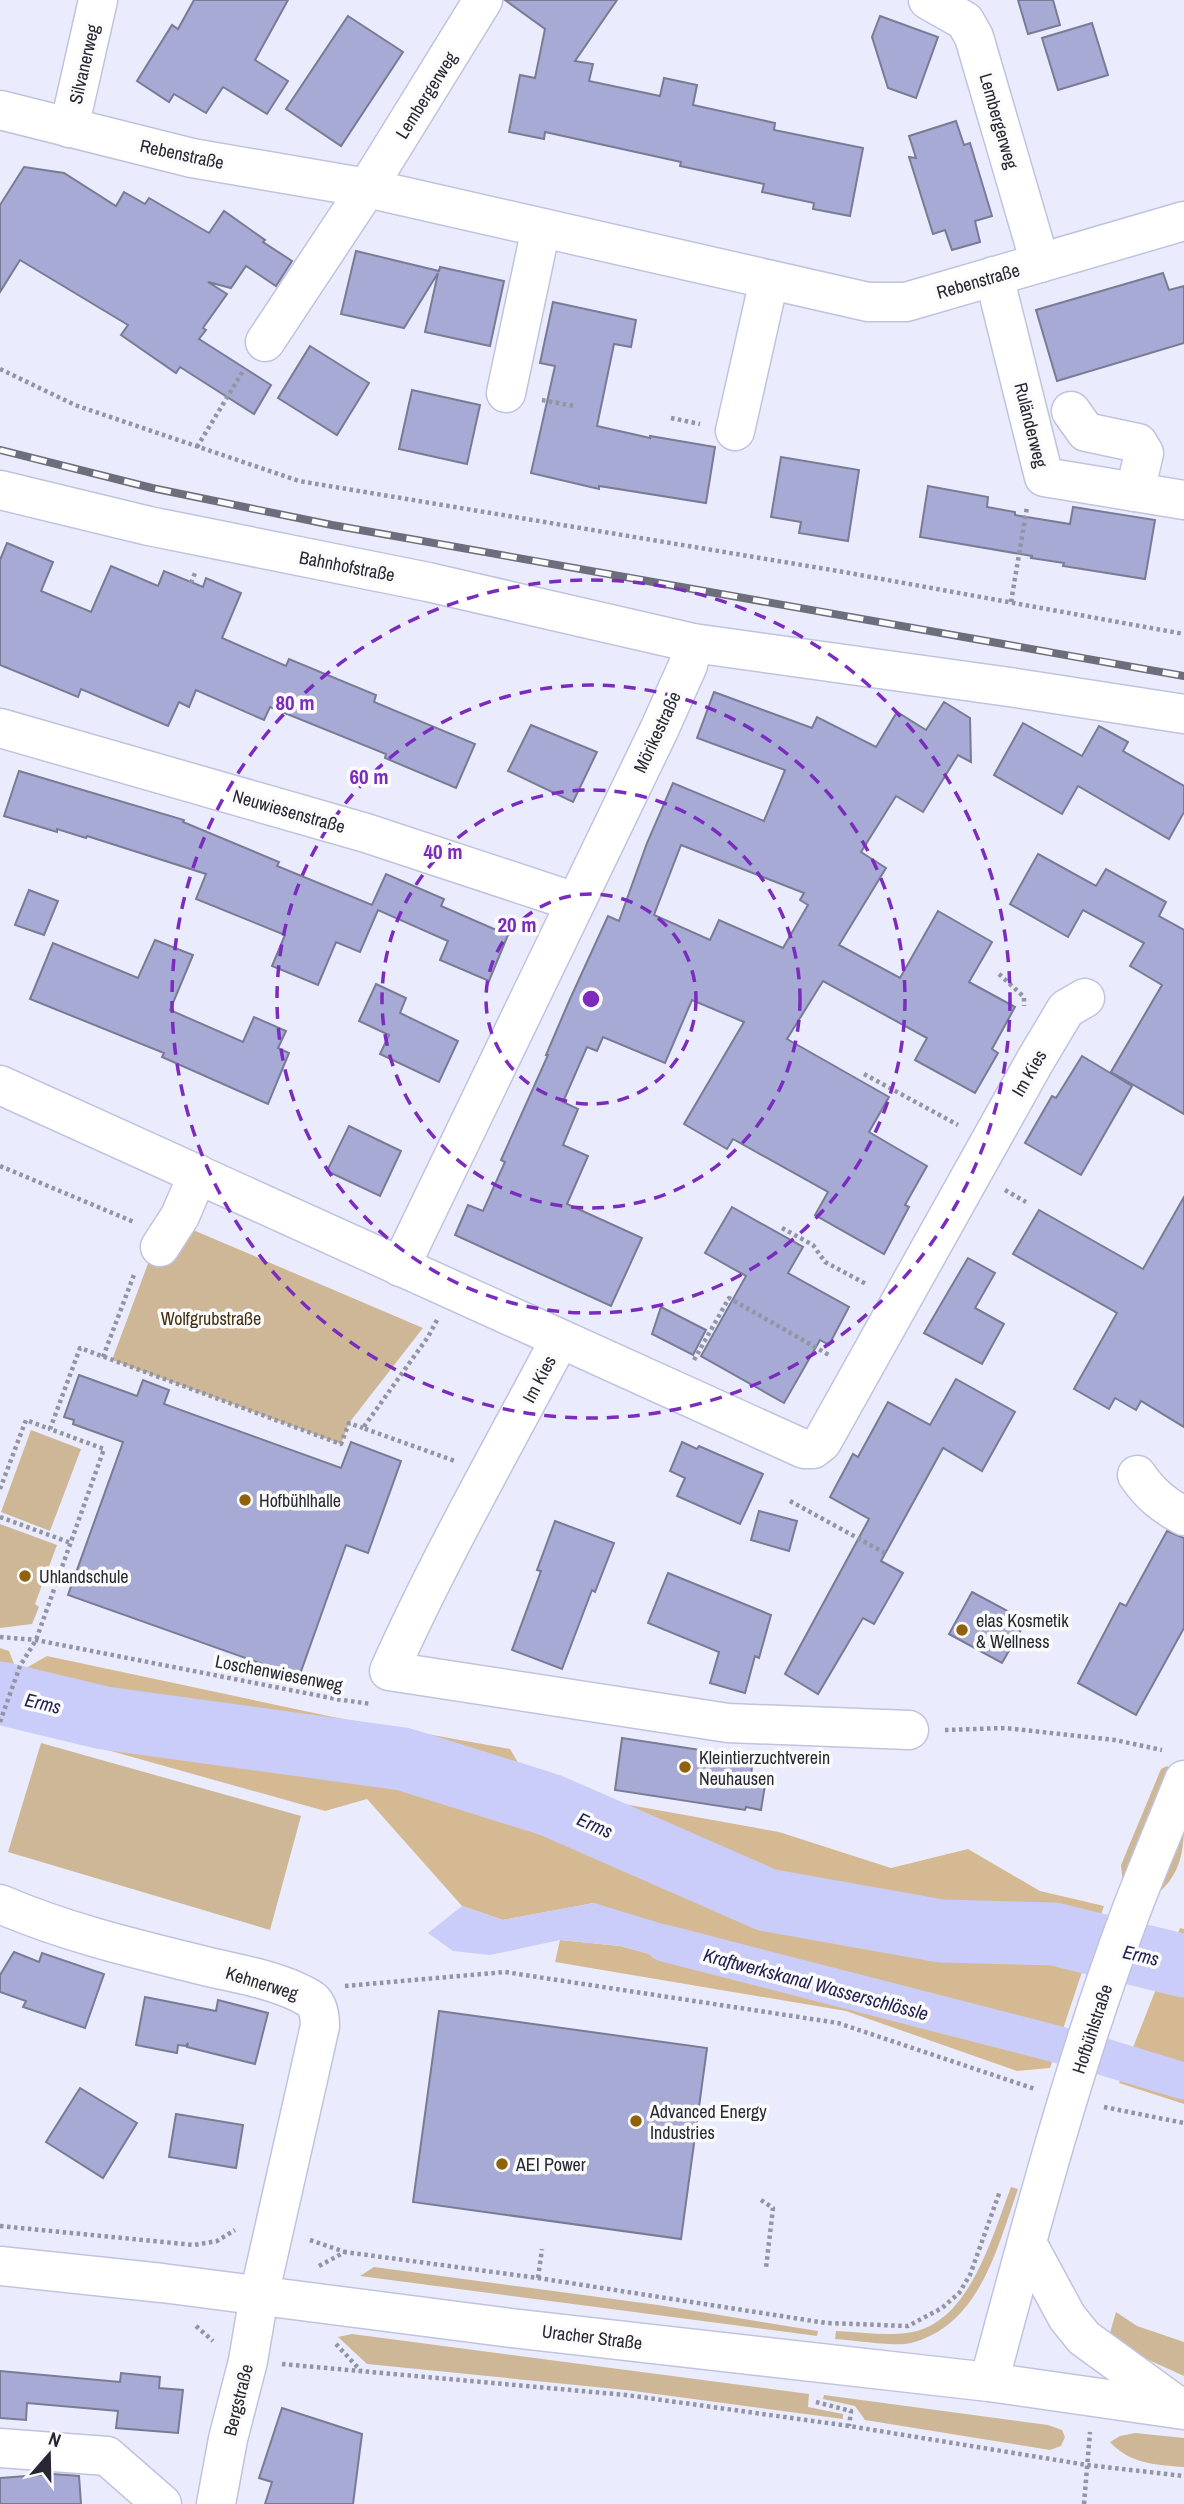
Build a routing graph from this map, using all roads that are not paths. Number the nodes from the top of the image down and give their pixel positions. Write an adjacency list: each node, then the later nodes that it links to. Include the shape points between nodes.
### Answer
1 (98, 0): 5 (street, Silvanerweg)
2 (483, 0): 6 (street, Lembergerweg)
3 (928, 0): 9 (street, Lembergerweg, via 965,21 974,37)
4 (0, 110): 5 (street, Rebenstraße)
5 (69, 128): 6 (street, Rebenstraße, via 192,158)
6 (367, 188): 8 (street, Rebenstraße); 12 (street)
7 (1184, 221): 9 (street, Rebenstraße)
8 (541, 228): 11 (street, Rebenstraße); 13 (street)
9 (1040, 263): 10 (street, Rebenstraße)
10 (995, 276): 11 (street, Rebenstraße, via 906,302 868,302); 17 (street, Ruländerweg, via 1044,477)
11 (769, 280): 15 (street)
12 (265, 342)
13 (506, 393)
14 (1071, 411): 17 (street, via 1086,432 1138,443 1143,453)
15 (735, 431)
16 (0, 490): 19 (street, Bahnhofstraße)
17 (1135, 492): 18 (street, Ruländerweg)
18 (1184, 500)
19 (693, 643): 20 (street); 22 (street, Mörikestraße, via 688,665)
20 (1184, 714)
21 (0, 728): 22 (street, Neuwiesenstraße, via 366,833)
22 (575, 902): 27 (street, Mörikestraße)
23 (1085, 998): 28 (street, Im Kies, via 1066,1009 822,1442 813,1449 804,1450)
24 (0, 1085): 25 (street)
25 (198, 1174): 26 (street, via 180,1216); 27 (street)
26 (145, 1246)
27 (400, 1267): 28 (street)
28 (560, 1339): 31 (street, Im Kies, via 389,1671 728,1723)
29 (1137, 1475): 30 (street, via 1163,1505)
30 (1184, 1516)
31 (909, 1730)
32 (1178, 1767): 34 (street, Hofbühlstraße, via 1072,2089)
33 (0, 1904): 36 (street, Kehnerweg, via 43,1923 281,1985 312,1999 320,2026)
34 (1027, 2243): 37 (street, Hofbühlstraße); 38 (street, via 1067,2317 1084,2338)
35 (0, 2266): 36 (street, Uracher Straße)
36 (259, 2296): 37 (street, Uracher Straße); 41 (street, Bergstraße)
37 (989, 2382): 38 (street, Uracher Straße)
38 (1183, 2410)
39 (0, 2448): 40 (street, via 107,2456)
40 (162, 2504)
41 (216, 2504)

